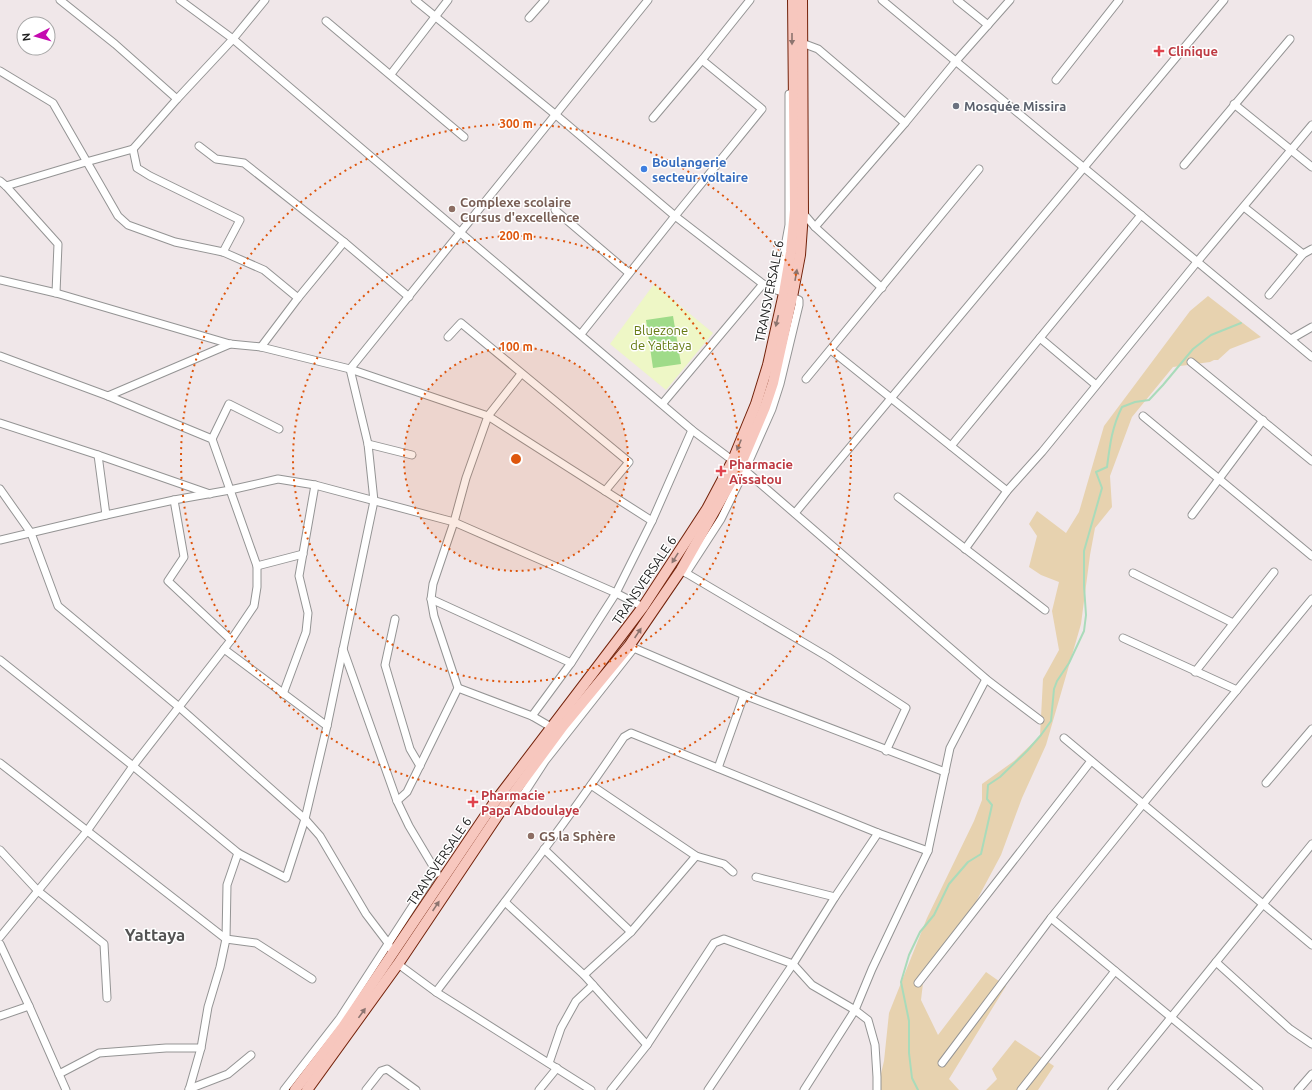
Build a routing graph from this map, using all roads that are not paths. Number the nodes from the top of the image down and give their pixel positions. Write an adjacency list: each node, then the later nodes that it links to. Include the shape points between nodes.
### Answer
1 (60, 0): 28 (street)
2 (180, 0): 20 (street)
3 (265, 0): 20 (street)
4 (415, 0): 16 (street)
5 (448, 0): 16 (street)
6 (545, 0): 17 (street)
7 (648, 0): 30 (street)
8 (750, 0): 23 (street)
9 (792, 0): 62 (main road, TRANSVERSALE 6, one-way to 62, via 795,210)
10 (802, 0): 22 (main road, TRANSVERSALE 6)
11 (882, 0): 24 (street)
12 (958, 0): 19 (street)
13 (1010, 0): 19 (street)
14 (1224, 0): 40 (street)
15 (1116, 1): 27 (street)
16 (434, 16): 26 (street); 30 (street)
17 (529, 18)
18 (326, 21): 26 (street)
19 (988, 25): 24 (street)
20 (233, 39): 28 (street); 51 (street)
21 (1290, 39): 29 (street)
22 (802, 43): 32 (street, via 818,49); 47 (main road, TRANSVERSALE 6)
23 (702, 60): 31 (street); 49 (street, via 762,109)
24 (956, 61): 32 (street); 40 (street)
25 (0, 71): 38 (street, via 53,103)
26 (391, 74): 34 (street)
27 (1056, 80)
28 (177, 99): 36 (street)
29 (1234, 104): 37 (street); 39 (street)
30 (556, 115): 49 (street); 51 (street)
31 (653, 118)
32 (905, 123): 50 (street)
33 (1312, 125): 37 (street)
34 (464, 137)
35 (199, 146): 52 (street, via 216,159 244,163)
36 (133, 150): 38 (street); 54 (street, via 137,168 240,220)
37 (1292, 150): 41 (street); 45 (street)
38 (86, 162): 44 (street); 54 (street, via 118,216 128,225 175,242)
39 (1184, 165)
40 (1084, 167): 48 (street); 82 (street)
41 (1312, 167)
42 (979, 169): 60 (street)
43 (0, 181): 44 (street)
44 (6, 186): 61 (street, via 58,244)
45 (1244, 207): 55 (street); 56 (street)
46 (555, 210): 57 (street)
47 (803, 213): 50 (street); 62 (main road, TRANSVERSALE 6, one-way to 47, via 800,255)
48 (1141, 215): 56 (street); 69 (street)
49 (675, 216): 57 (street); 59 (street)
50 (815, 227): 60 (street)
51 (461, 232): 64 (street); 67 (street)
52 (344, 242): 64 (street); 65 (street)
53 (1312, 249): 55 (street)
54 (223, 252): 65 (street, via 264,270)
55 (1303, 254): 63 (street)
56 (1197, 262): 70 (street); 80 (street)
57 (629, 273): 67 (street)
58 (0, 280): 61 (street)
59 (763, 284): 62 (street); 83 (street)
60 (882, 288): 73 (street)
61 (56, 293): 71 (street)
62 (784, 294): 96 (main road, TRANSVERSALE 6, one-way to 96, via 768,365); 96 (main road, TRANSVERSALE 6, via 776,384)
63 (1269, 295)
64 (409, 297): 77 (street)
65 (298, 298): 72 (street)
66 (1312, 327): 70 (street)
67 (581, 334): 83 (street)
68 (448, 337): 78 (street, via 460,324)
69 (1040, 338): 80 (street); 92 (street)
70 (1291, 339): 75 (street)
71 (230, 344): 72 (street); 81 (street)
72 (261, 347): 77 (street)
73 (831, 350): 79 (street); 82 (street)
74 (0, 356): 81 (street)
75 (1312, 357)
76 (1191, 362): 86 (street)
77 (350, 369): 84 (street); 91 (street)
78 (521, 374): 84 (street); 101 (street, via 629,462)
79 (806, 379)
80 (1096, 385): 102 (street)
81 (108, 396): 90 (street)
82 (891, 398): 92 (street); 107 (street)
83 (662, 403): 89 (street)
84 (488, 416): 101 (street); 111 (street, via 466,478)
85 (1143, 416): 97 (street)
86 (1263, 420): 95 (street); 97 (street)
87 (0, 423): 93 (street)
88 (279, 429): 90 (street, via 229,404)
89 (692, 430): 96 (street); 110 (street)
90 (212, 439): 100 (street)
91 (368, 444): 94 (street); 106 (street)
92 (951, 446): 102 (street)
93 (98, 455): 103 (street); 108 (street)
94 (412, 455)
95 (1312, 461)
96 (739, 465): 107 (street); 118 (main road, TRANSVERSALE 6); 124 (main road, TRANSVERSALE 6, one-way to 124, via 706,509)
97 (1220, 478): 109 (street); 116 (street)
98 (315, 485): 100 (street, via 278,479); 106 (street); 115 (street)
99 (0, 489): 112 (street)
100 (230, 490): 103 (street); 117 (street)
101 (605, 491): 110 (street)
102 (1008, 491): 114 (street)
103 (210, 494): 105 (street)
104 (898, 497): 114 (street)
105 (174, 500): 108 (street); 129 (street, via 184,557 168,581)
106 (374, 501): 111 (street); 131 (street)
107 (795, 513): 136 (street)
108 (106, 515): 112 (street)
109 (1192, 515)
110 (652, 521): 121 (street)
111 (454, 522): 121 (street); 122 (street, via 433,584)
112 (31, 533): 113 (street); 141 (street, via 58,606)
113 (0, 540)
114 (965, 549): 125 (street)
115 (303, 554): 117 (street); 139 (street, via 299,576 308,613 306,632)
116 (1312, 556)
117 (257, 566): 129 (street, via 254,606)
118 (683, 572): 130 (main road, TRANSVERSALE 6, one-way to 118); 149 (street, via 828,657 906,708)
119 (1274, 572): 127 (street)
120 (1133, 573): 127 (street)
121 (616, 593): 124 (street); 134 (street)
122 (431, 599): 134 (street); 137 (street, via 434,616)
123 (1312, 599): 138 (street)
124 (643, 607): 145 (main road, TRANSVERSALE 6)
125 (1045, 610)
126 (395, 619): 153 (street, via 385,665 410,749)
127 (1233, 623): 135 (street)
128 (1123, 638): 135 (street)
129 (231, 640): 132 (street)
130 (632, 647): 140 (street); 186 (main road, TRANSVERSALE 6, one-way to 130, via 512,795)
131 (343, 649): 144 (street); 158 (street)
132 (224, 650): 139 (street); 141 (street)
133 (0, 660): 152 (street)
134 (571, 663): 142 (street)
135 (1195, 672): 138 (street)
136 (986, 680): 143 (street); 155 (street, via 950,748)
137 (458, 688): 142 (street); 153 (street)
138 (1236, 690): 159 (street)
139 (282, 694): 144 (street)
140 (744, 695): 149 (street); 154 (street)
141 (179, 707): 152 (street); 160 (street)
142 (532, 716): 145 (street)
143 (1040, 720)
144 (327, 726): 160 (street)
145 (551, 727): 172 (main road, TRANSVERSALE 6)
146 (1312, 729): 147 (street)
147 (1309, 737): 156 (street)
148 (1064, 738): 150 (street)
149 (886, 750): 155 (street)
150 (1091, 761): 159 (street); 191 (street)
151 (0, 763): 161 (street)
152 (133, 766): 161 (street); 167 (street)
153 (420, 766): 158 (street, via 407,792)
154 (718, 768): 157 (street, via 631,733 624,737); 162 (street)
155 (945, 772): 166 (street)
156 (1266, 783)
157 (591, 785): 164 (street); 168 (street)
158 (397, 801): 169 (street, via 408,826)
159 (1143, 804): 176 (street); 177 (street)
160 (305, 819): 167 (street, via 286,878); 181 (street, via 320,836 366,914)
161 (87, 831): 173 (street); 180 (street)
162 (878, 833): 166 (street); 174 (street)
163 (1312, 844): 176 (street)
164 (544, 849): 175 (street); 178 (street)
165 (0, 850): 173 (street)
166 (928, 851): 197 (street)
167 (238, 853): 180 (street, via 227,885)
168 (696, 856): 170 (street, via 724,864); 178 (street)
169 (436, 870): 172 (street); 181 (street)
170 (733, 872)
171 (756, 877): 174 (street)
172 (440, 881): 184 (main road, TRANSVERSALE 6)
173 (38, 891): 179 (street); 194 (street, via 104,944)
174 (835, 897): 187 (street)
175 (505, 902): 189 (street); 193 (street)
176 (1263, 904): 183 (street); 185 (street)
177 (1051, 918): 188 (street); 205 (street)
178 (631, 932): 189 (street)
179 (0, 937)
180 (226, 939): 190 (street, via 256,944); 202 (street, via 208,1007)
181 (388, 943): 184 (street); 196 (street)
182 (0, 944): 195 (street)
183 (1312, 945)
184 (393, 953): 196 (main road, TRANSVERSALE 6)
185 (1216, 962): 199 (street); 200 (street, via 1290,1029)
186 (398, 964): 193 (street); 209 (main road, TRANSVERSALE 6, one-way to 186)
187 (794, 964): 197 (street, via 812,984); 201 (street, via 724,939 714,943); 220 (street)
188 (1115, 971): 199 (street); 210 (street)
189 (584, 975): 192 (street)
190 (312, 978)
191 (918, 983)
192 (593, 985): 201 (street); 204 (street, via 576,1001 561,1028)
193 (436, 992): 204 (street)
194 (107, 998)
195 (29, 1006): 198 (street); 207 (street)
196 (351, 1008): 209 (main road, TRANSVERSALE 6)
197 (855, 1010): 221 (street); 222 (street, via 868,1020 875,1045)
198 (0, 1016)
199 (1171, 1017): 224 (street); 225 (street)
200 (1312, 1044)
201 (647, 1045): 219 (street)
202 (201, 1048): 207 (street, via 99,1053); 212 (street)
203 (251, 1055): 212 (street, via 228,1074)
204 (549, 1063): 206 (street)
205 (942, 1064)
206 (557, 1068): 217 (street); 218 (street)
207 (60, 1074): 211 (street)
208 (1312, 1074): 226 (street)
209 (302, 1082): 213 (street); 214 (main road, TRANSVERSALE 6)
210 (1023, 1087): 223 (street)
211 (66, 1090)
212 (189, 1090)
213 (284, 1090)
214 (295, 1090)
215 (366, 1090): 216 (street, via 381,1071 387,1068)
216 (416, 1090)
217 (539, 1090)
218 (591, 1090)
219 (611, 1090)
220 (708, 1090)
221 (804, 1090)
222 (877, 1090)
223 (1032, 1090)
224 (1112, 1090)
225 (1259, 1090)
226 (1298, 1090)

